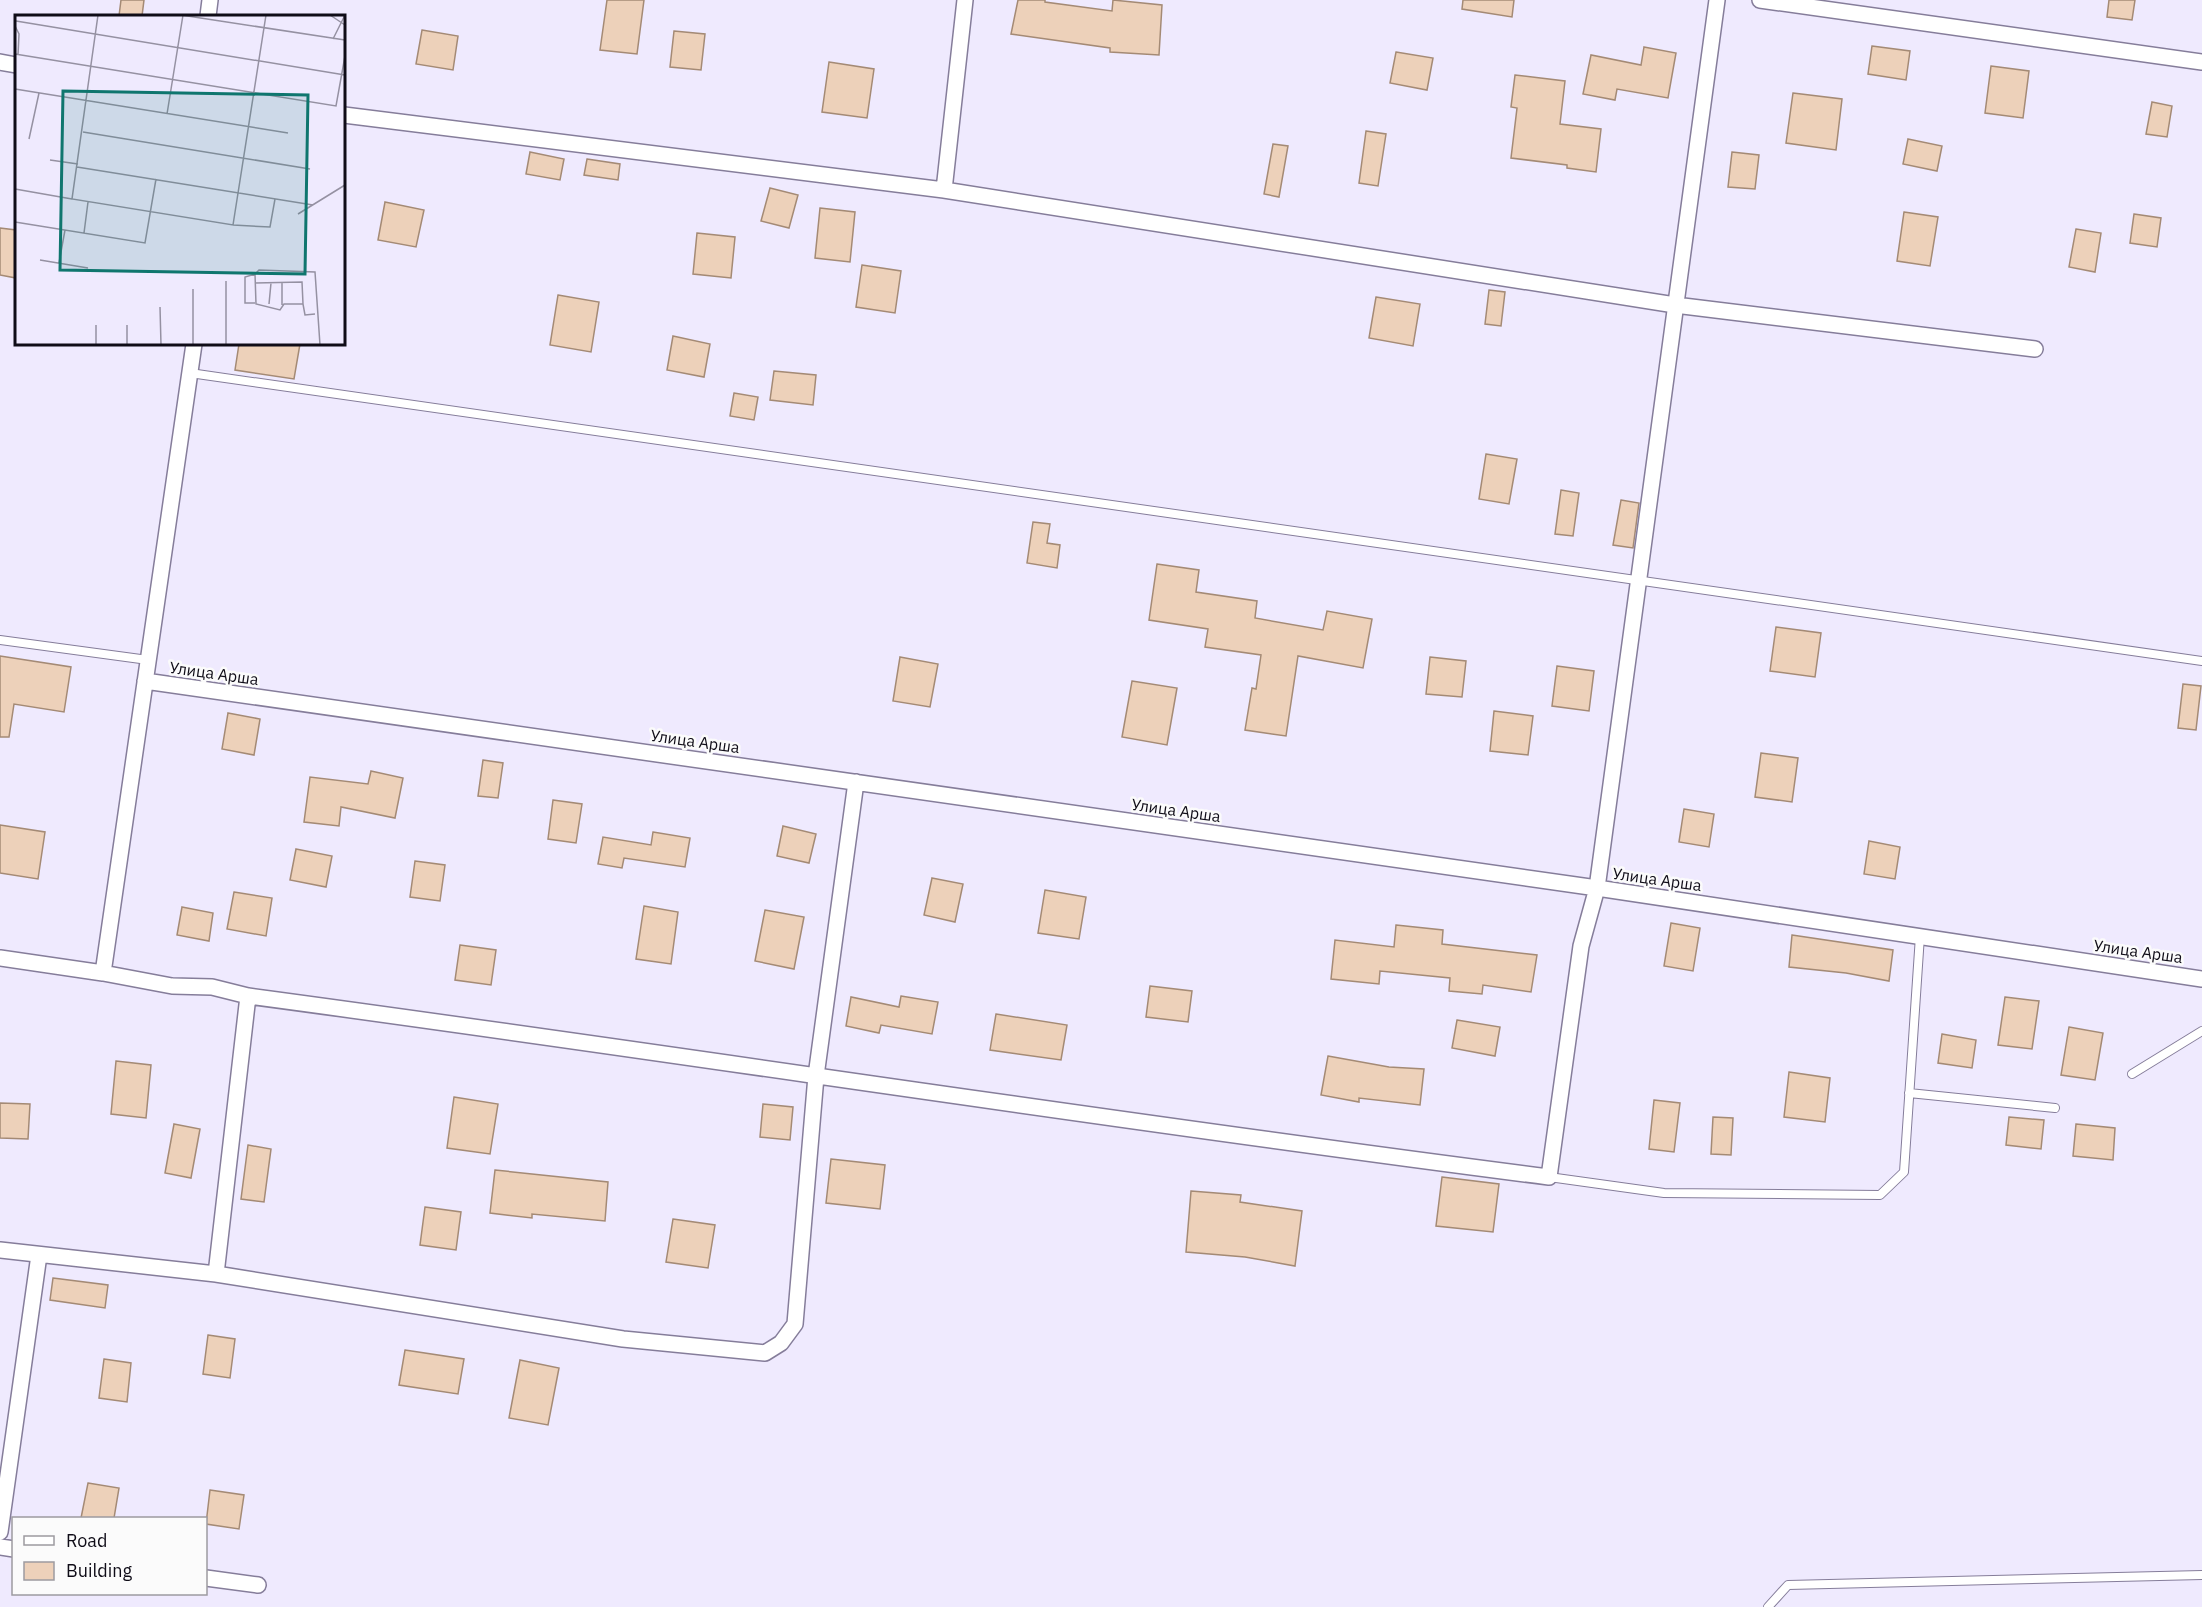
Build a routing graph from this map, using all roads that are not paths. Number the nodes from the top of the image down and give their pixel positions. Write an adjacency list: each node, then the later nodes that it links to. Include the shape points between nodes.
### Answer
1 (210, 0): 5 (street)
2 (965, 0): 10 (street)
3 (1717, 0): 11 (street)
4 (1760, 0): 7 (street)
5 (208, 15)
6 (0, 62): 8 (street)
7 (2202, 62)
8 (15, 65)
9 (345, 114): 10 (street)
10 (944, 190): 11 (street)
11 (1675, 304): 13 (street); 15 (street)
12 (194, 345): 14 (street)
13 (2035, 349)
14 (190, 373): 15 (lane); 17 (street)
15 (1640, 580): 18 (lane); 21 (street)
16 (0, 640): 17 (lane)
17 (148, 660): 19 (street)
18 (2202, 661)
19 (145, 681): 20 (street, Улица Арша); 24 (street)
20 (856, 782): 21 (street, Улица Арша); 29 (street)
21 (1597, 888): 22 (street, Улица Арша); 32 (street, via 1581,946)
22 (1920, 936): 25 (street, Улица Арша); 30 (lane)
23 (0, 958): 24 (street)
24 (103, 974): 26 (street, via 172,986 212,987)
25 (2202, 978)
26 (248, 996): 29 (street); 35 (street)
27 (2202, 1031): 28 (lane)
28 (2132, 1074)
29 (816, 1076): 32 (street); 35 (street, via 795,1324 781,1343 765,1353 623,1339)
30 (1909, 1093): 31 (lane); 32 (lane, via 1904,1172 1880,1195 1664,1192)
31 (2055, 1108)
32 (1549, 1177)
33 (0, 1250): 34 (street)
34 (39, 1255): 35 (street); 36 (street)
35 (216, 1274)
36 (0, 1532)
37 (2202, 1575): 40 (lane, via 1788,1585)
38 (207, 1578): 39 (street)
39 (258, 1585)
40 (1767, 1607)

